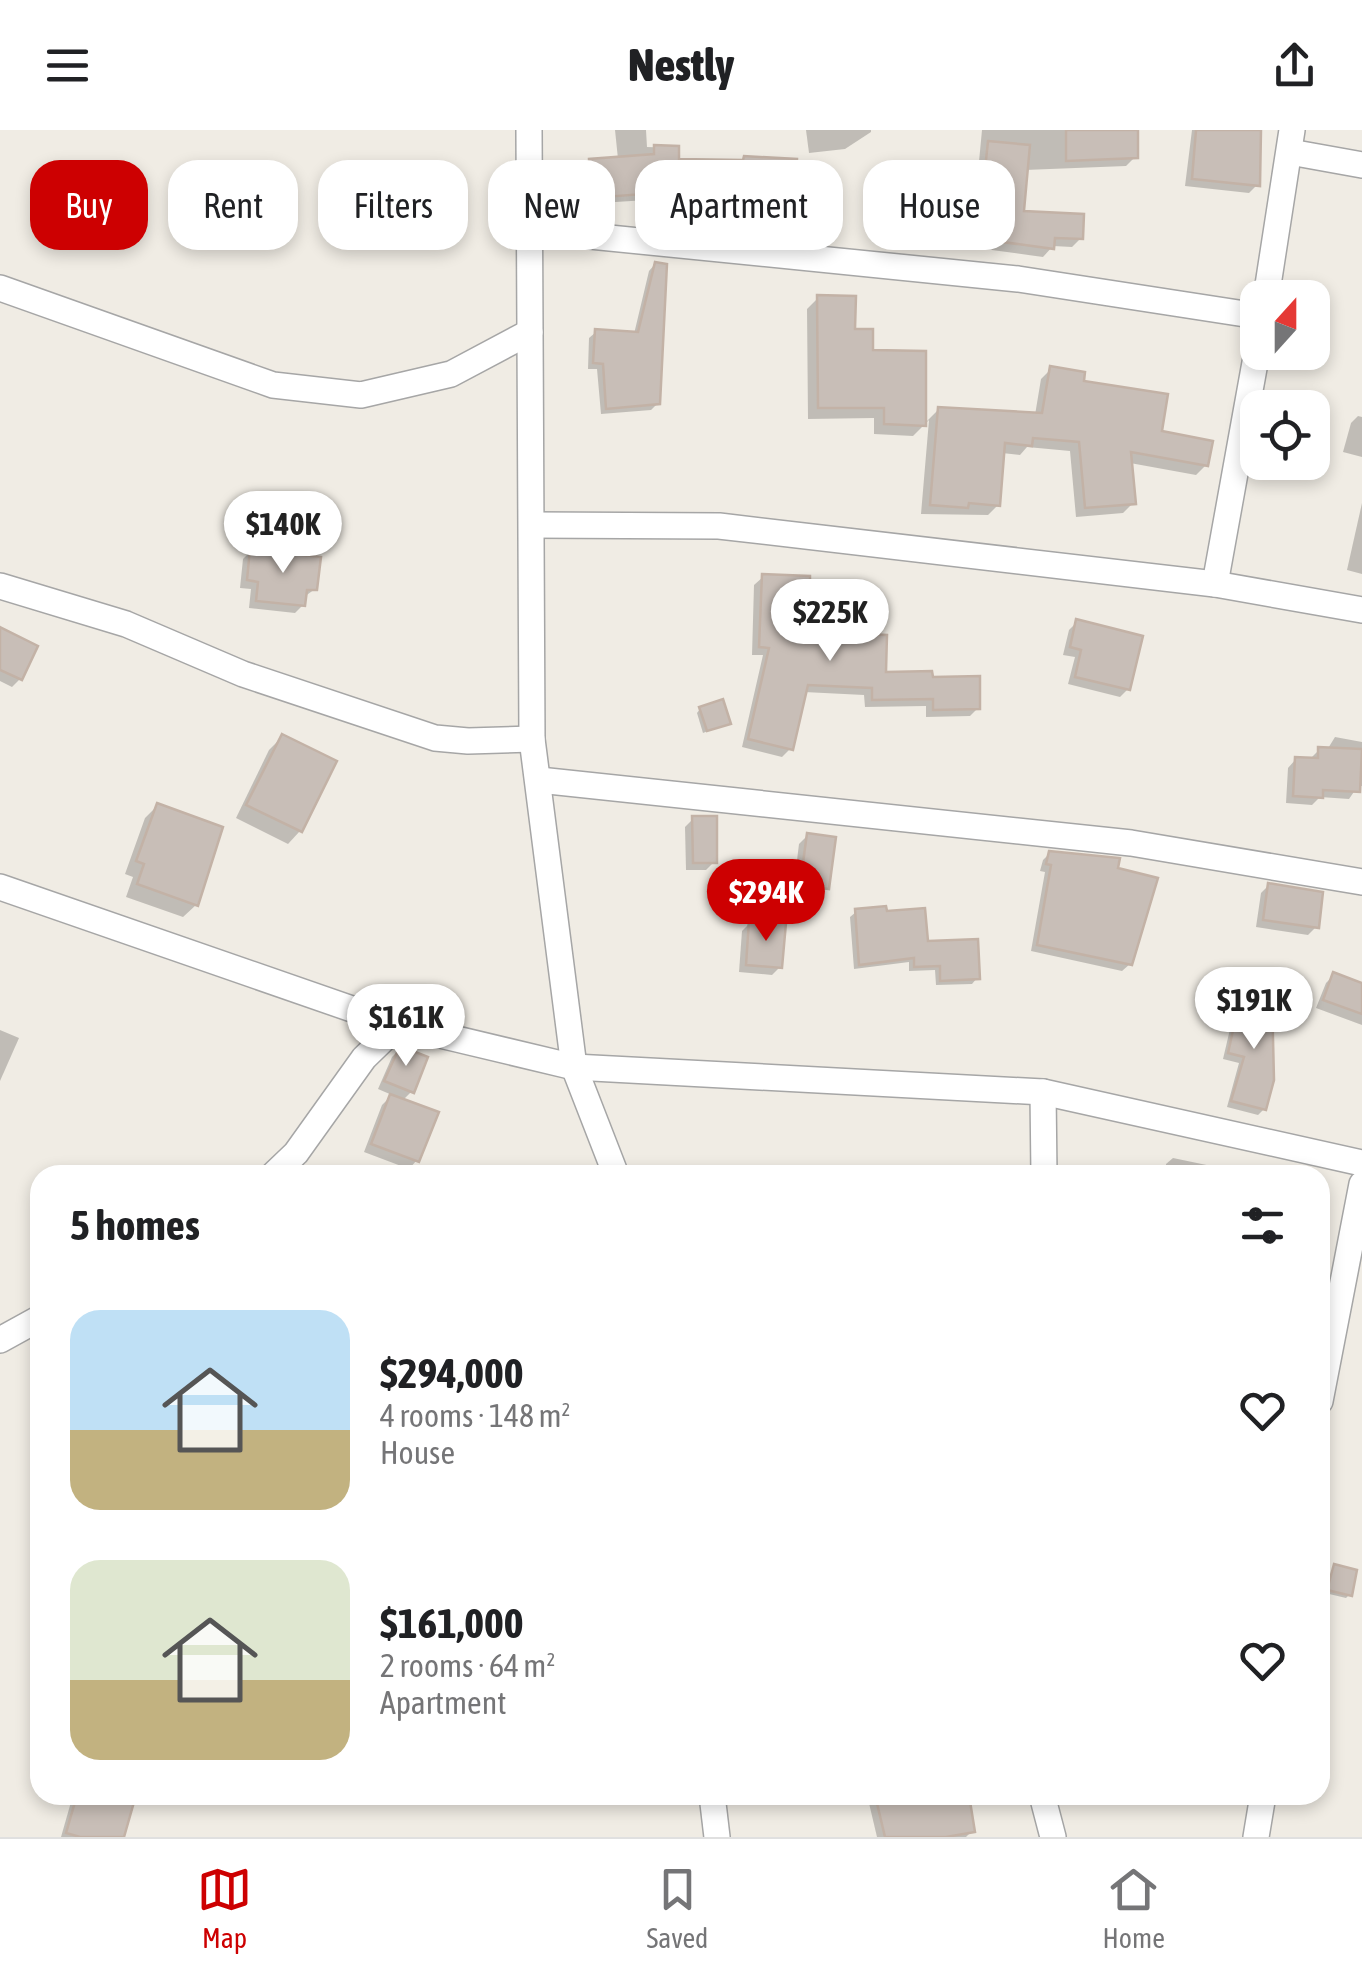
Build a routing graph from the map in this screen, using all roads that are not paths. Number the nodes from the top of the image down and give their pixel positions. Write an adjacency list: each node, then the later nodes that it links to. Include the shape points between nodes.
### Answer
1 (529, 130): 3 (street)
2 (1291, 141): 4 (street); 7 (street)
3 (529, 160)
4 (1362, 165)
5 (615, 238): 9 (street, via 1018,278)
6 (530, 250): 10 (street)
7 (1269, 280)
8 (0, 288): 10 (street, via 272,385 361,395 451,374)
9 (1240, 313)
10 (530, 332): 12 (street)
11 (1254, 370): 13 (street)
12 (534, 525): 13 (street, via 718,526); 16 (street)
13 (1215, 584): 15 (street)
14 (0, 586): 16 (street, via 126,624 243,674 436,738)
15 (1362, 610)
16 (532, 739): 17 (street)
17 (538, 780): 18 (street, via 1130,843); 21 (street)
18 (1362, 882)
19 (0, 887): 20 (street)
20 (398, 1024): 21 (street); 24 (street, via 364,1058)
21 (574, 1067): 22 (street); 25 (street)
22 (1042, 1092): 23 (street); 26 (street)
23 (1362, 1163)
24 (284, 1165)
25 (612, 1165)
26 (1044, 1165)
27 (1362, 1184): 30 (street)
28 (30, 1324): 29 (street)
29 (0, 1340)
30 (1330, 1349)
31 (713, 1805): 34 (street)
32 (1045, 1805): 35 (street)
33 (1261, 1805): 36 (street)
34 (717, 1837)
35 (1053, 1837)
36 (1256, 1837)

